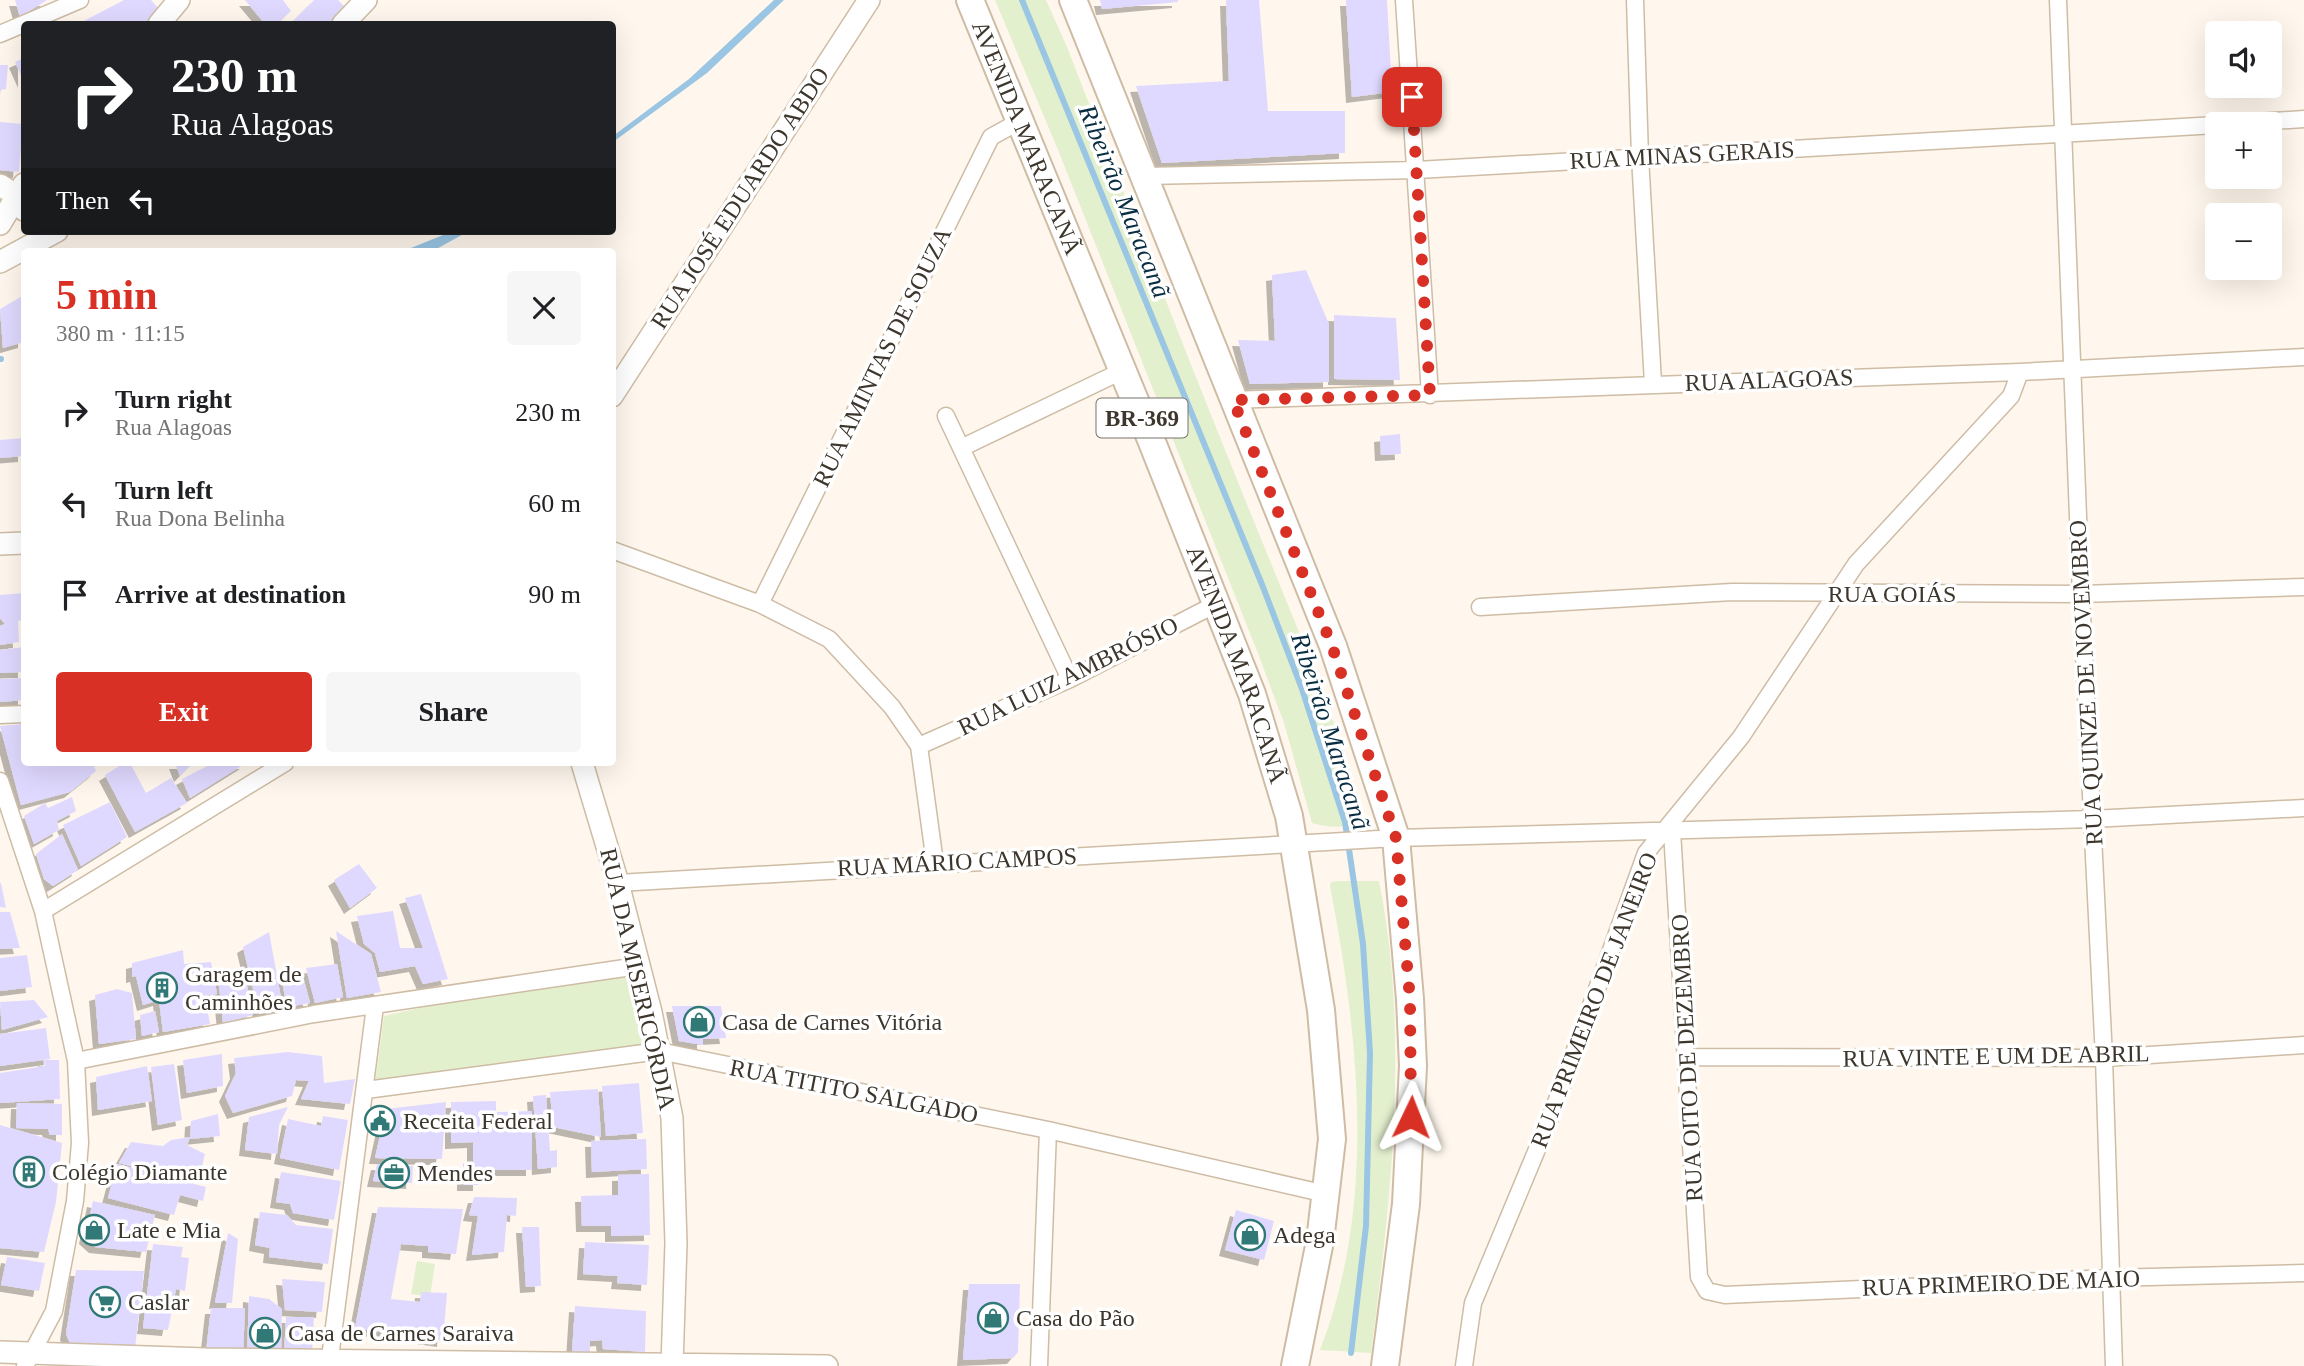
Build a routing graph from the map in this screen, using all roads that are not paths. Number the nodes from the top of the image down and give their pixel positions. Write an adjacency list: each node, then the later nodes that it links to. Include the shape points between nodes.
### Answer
1 (80, 0): 10 (street)
2 (179, 0): 11 (street)
3 (366, 0): 12 (street)
4 (869, 0): 35 (street, RUA JOSÉ EDUARDO ABDO)
5 (970, 0): 17 (main road, AVENIDA MARACANÃ / BR-369)
6 (1073, 0): 22 (main road)
7 (1404, 0): 21 (street)
8 (1635, 0): 20 (street)
9 (2058, 0): 19 (street, RUA QUINZE DE NOVEMBRO)
10 (31, 21)
11 (162, 21)
12 (346, 21)
13 (21, 25): 14 (street)
14 (0, 34)
15 (2304, 119): 16 (street)
16 (2282, 120)
17 (1018, 122): 32 (main road, AVENIDA MARACANÃ / BR-369); 46 (street, RUA AMINTAS DE SOUZA, via 990,137)
18 (2205, 126): 19 (street, RUA MINAS GERAIS)
19 (2063, 135): 20 (street, RUA MINAS GERAIS); 31 (street, RUA QUINZE DE NOVEMBRO)
20 (1640, 158): 21 (street, RUA MINAS GERAIS); 34 (street)
21 (1417, 170): 22 (street, RUA MINAS GERAIS); 36 (street)
22 (1146, 176): 37 (main road)
23 (13, 194): 24 (street); 25 (street)
24 (0, 216)
25 (0, 224)
26 (50, 235): 27 (street)
27 (26, 248)
28 (21, 251): 29 (street)
29 (0, 262)
30 (2304, 357): 31 (street, RUA ALAGOAS)
31 (2074, 367): 33 (street, RUA ALAGOAS); 44 (street, RUA QUINZE DE NOVEMBRO)
32 (1122, 371): 39 (street); 47 (main road, AVENIDA MARACANÃ / BR-369)
33 (2020, 372): 34 (street, RUA ALAGOAS); 45 (street, RUA PRIMEIRO DE JANEIRO, via 2011,396 1856,564)
34 (1653, 383): 36 (street, RUA ALAGOAS)
35 (616, 384)
36 (1430, 395): 37 (street, RUA ALAGOAS)
37 (1233, 400): 59 (main road, via 1332,646)
38 (946, 416): 39 (street)
39 (961, 448): 49 (street)
40 (21, 543): 41 (street)
41 (0, 544)
42 (616, 551): 46 (street)
43 (2304, 587): 44 (street, RUA GOIÁS)
44 (2081, 594): 45 (street, RUA GOIÁS); 57 (street, RUA QUINZE DE NOVEMBRO)
45 (1838, 595): 48 (street, RUA GOIÁS, via 1732,592); 58 (street, RUA PRIMEIRO DE JANEIRO, via 1741,737)
46 (760, 604): 52 (street, via 829,639 892,707)
47 (1216, 604): 49 (street, RUA LUIZ AMBRÓSIO); 60 (main road, AVENIDA MARACANÃ / BR-369, via 1252,694)
48 (1480, 607)
49 (1070, 679): 52 (street, RUA LUIZ AMBRÓSIO)
50 (21, 714): 51 (street)
51 (0, 715)
52 (919, 746): 61 (street)
53 (280, 766): 63 (street)
54 (583, 766): 62 (street, RUA DA MISERICÓRDIA)
55 (0, 781): 63 (street)
56 (2304, 808): 57 (street, RUA MÁRIO CAMPOS)
57 (2092, 819): 58 (street, RUA MÁRIO CAMPOS); 69 (street, RUA QUINZE DE NOVEMBRO)
58 (1668, 831): 59 (street, RUA MÁRIO CAMPOS); 68 (street, RUA OITO DE DEZEMBRO); 85 (street, RUA PRIMEIRO DE JANEIRO, via 1646,853 1553,1111 1473,1303)
59 (1387, 838): 60 (street, RUA MÁRIO CAMPOS); 84 (main road, via 1410,999 1413,1066 1406,1204)
60 (1296, 843): 61 (street, RUA MÁRIO CAMPOS); 73 (main road, AVENIDA MARACANÃ / BR-369, via 1331,1097)
61 (935, 863): 62 (street, RUA MÁRIO CAMPOS)
62 (618, 883): 64 (street, RUA DA MISERICÓRDIA)
63 (43, 911): 70 (street)
64 (638, 966): 65 (street); 67 (street, RUA DA MISERICÓRDIA)
65 (375, 1006): 70 (street); 71 (street)
66 (2304, 1045): 69 (street, RUA VINTE E UM DE ABRIL)
67 (659, 1051): 71 (street, RUA TITITO SALGADO); 72 (street, RUA TITITO SALGADO); 80 (street, RUA DA MISERICÓRDIA, via 672,1118 675,1173)
68 (1687, 1057): 69 (street, RUA VINTE E UM DE ABRIL); 76 (street, RUA OITO DE DEZEMBRO)
69 (2104, 1058): 75 (street, RUA QUINZE DE NOVEMBRO)
70 (76, 1061): 78 (street, via 80,1143 75,1201 54,1311)
71 (366, 1090): 79 (street)
72 (1048, 1130): 73 (street, RUA TITITO SALGADO); 82 (street)
73 (1326, 1194): 83 (main road, AVENIDA MARACANÃ / BR-369)
74 (2304, 1273): 75 (street, RUA PRIMEIRO DE MAIO)
75 (2110, 1278): 76 (street, RUA PRIMEIRO DE MAIO, via 1725,1295); 86 (street, RUA QUINZE DE NOVEMBRO)
76 (1702, 1285)
77 (0, 1352): 78 (street)
78 (29, 1358): 79 (street)
79 (330, 1362): 80 (street)
80 (672, 1364): 81 (street)
81 (827, 1366)
82 (1039, 1366)
83 (1295, 1366)
84 (1385, 1366)
85 (1464, 1366)
86 (2114, 1366)

